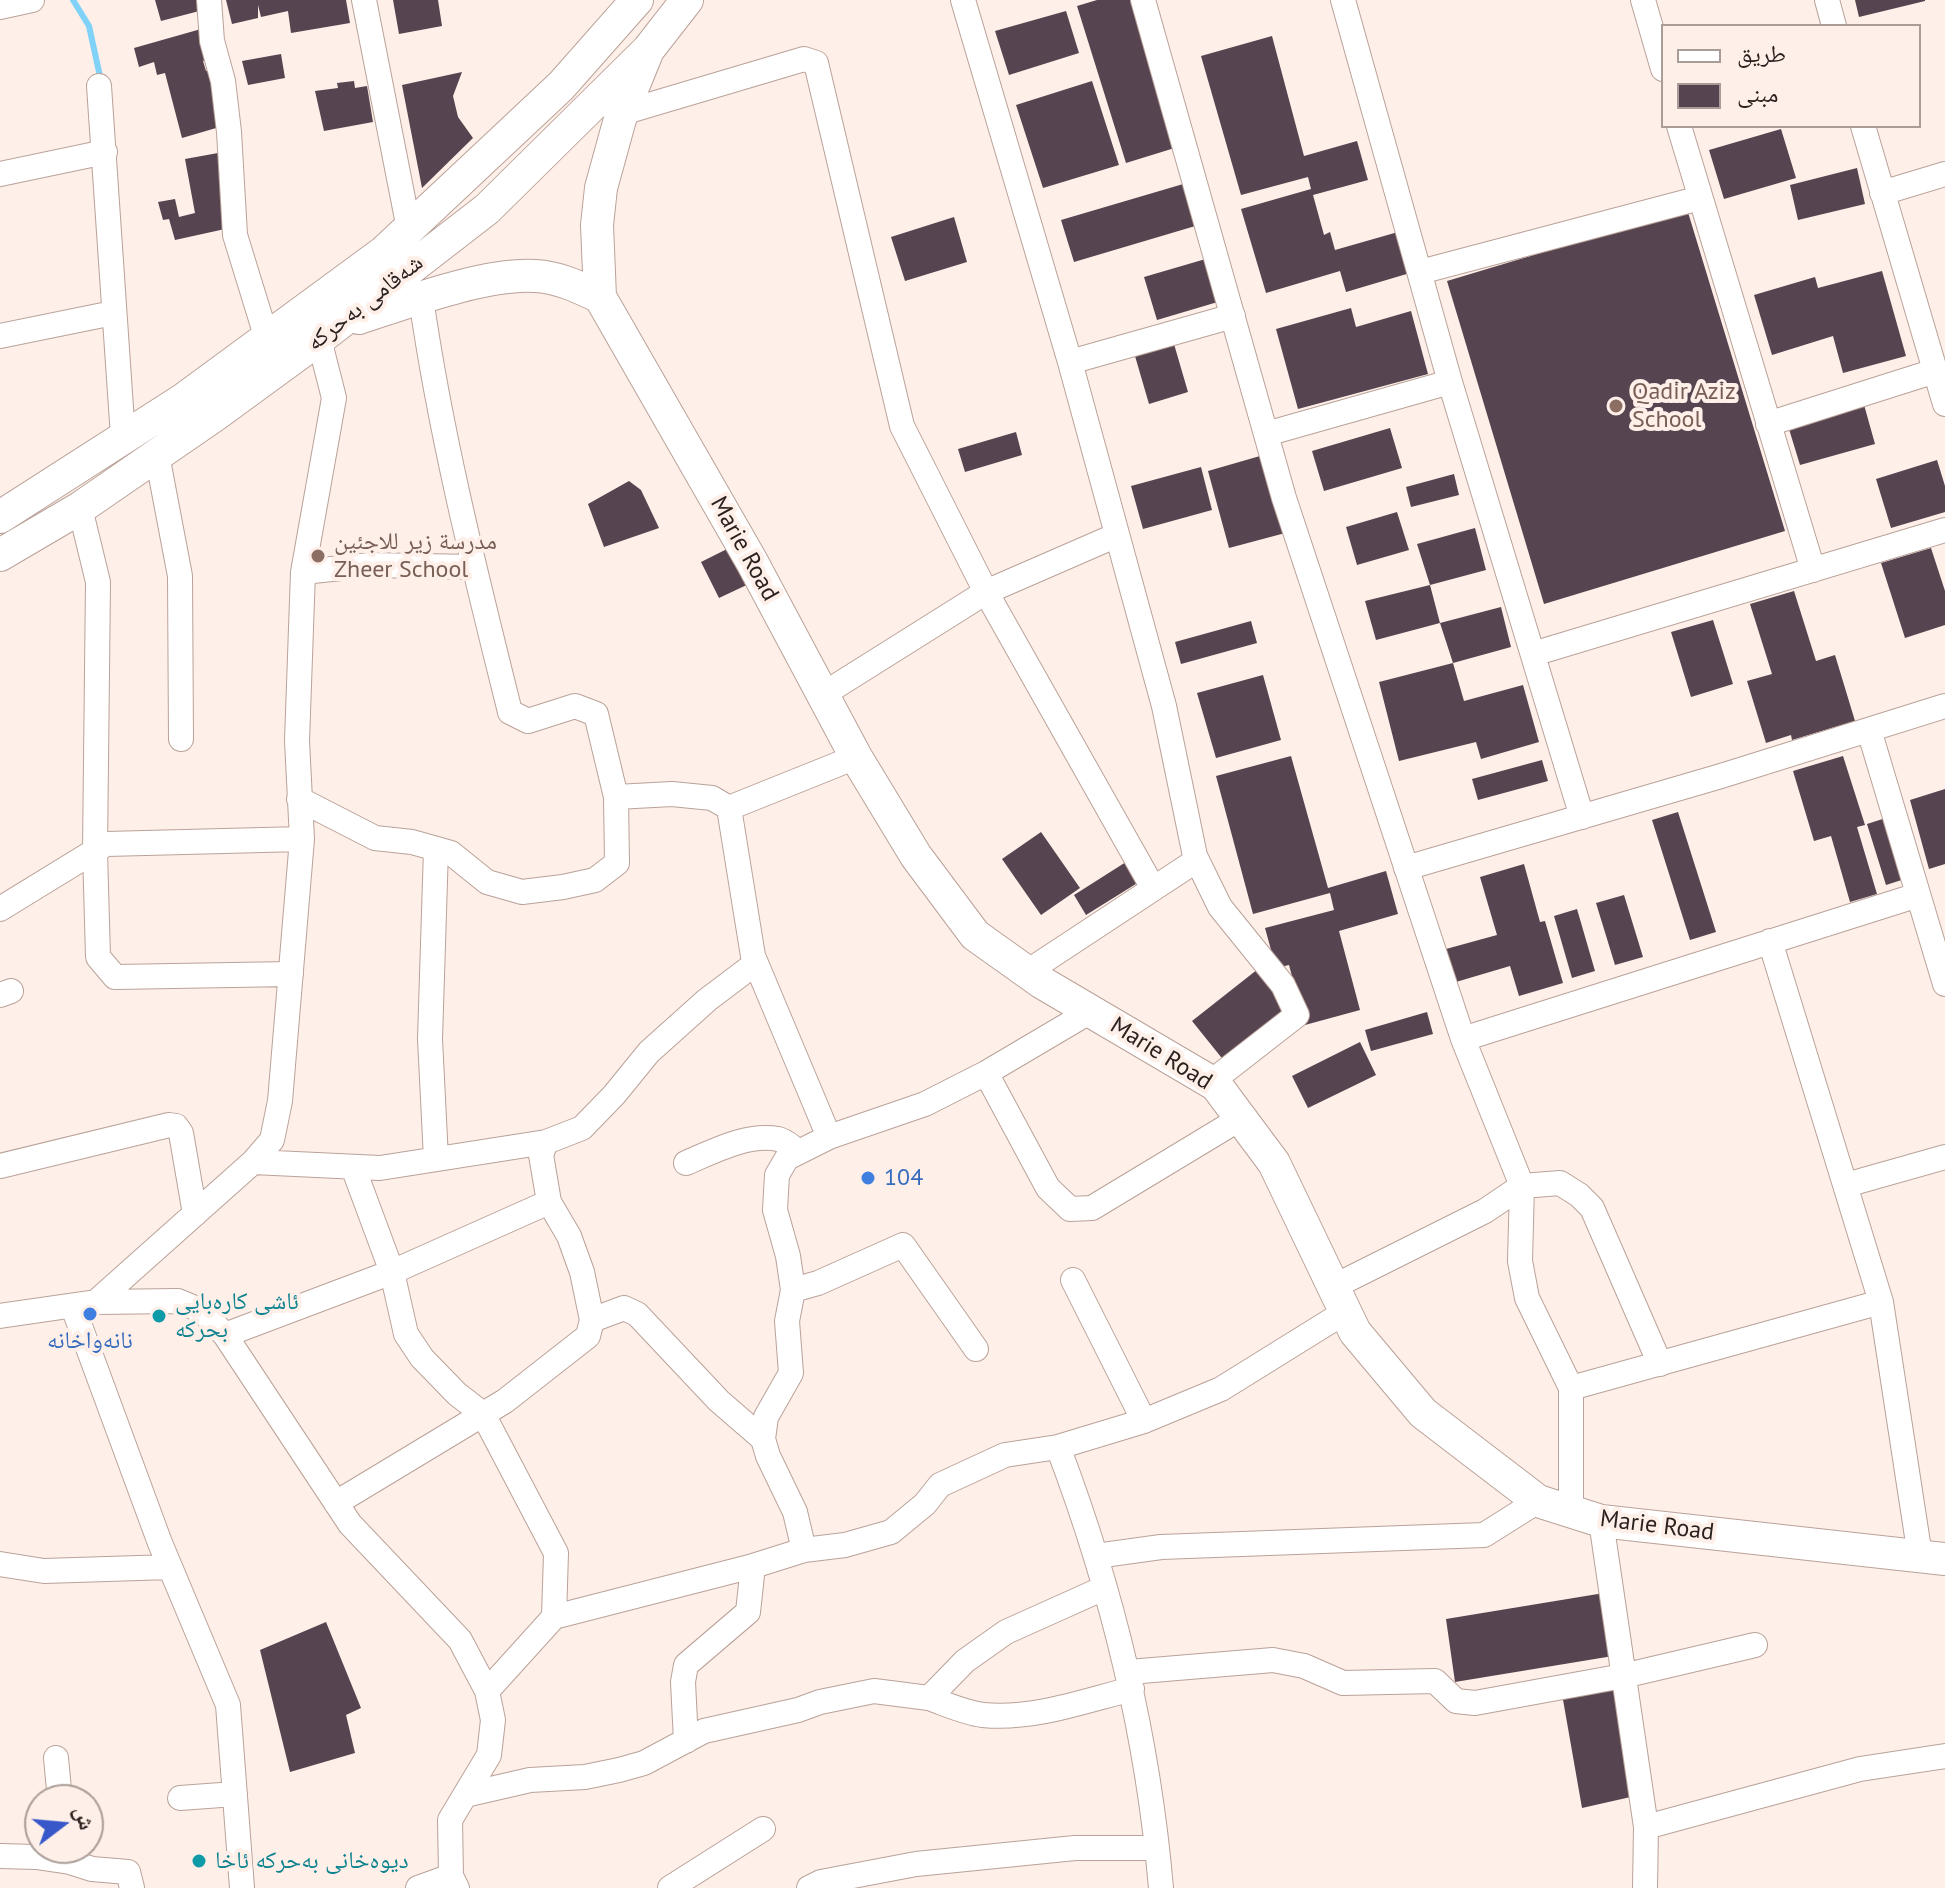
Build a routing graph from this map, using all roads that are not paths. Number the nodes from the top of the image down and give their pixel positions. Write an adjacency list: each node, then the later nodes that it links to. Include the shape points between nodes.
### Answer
1 (32, 0): 11 (street)
2 (209, 0): 32 (street, via 212,41 223,81 235,235)
3 (364, 0): 24 (street)
4 (637, 0): 24 (main road, شەقامی بەحرکە, via 561,86)
5 (687, 0): 13 (main road, شەقامی بەحرکە)
6 (963, 0): 34 (street)
7 (1143, 0): 29 (street)
8 (1343, 0): 25 (street)
9 (1643, 0): 14 (street)
10 (1827, 0): 12 (street)
11 (0, 7)
12 (1833, 24)
13 (648, 50): 16 (main road); 30 (main road, شەقامی بەحرکە, via 487,209)
14 (1661, 62)
15 (99, 86): 19 (street)
16 (622, 113): 26 (main road, via 601,188); 49 (street, via 804,59 816,63 902,426)
17 (1680, 128): 23 (street)
18 (1864, 128): 22 (street)
19 (105, 152): 20 (street); 28 (street)
20 (0, 174)
21 (1945, 174): 22 (street)
22 (1882, 193): 33 (street)
23 (1700, 198): 25 (street); 37 (street)
24 (409, 229): 32 (main road, شەقامی بەحرکە)
25 (1420, 272): 35 (street)
26 (600, 297): 27 (main road, via 559,280 516,275); 51 (main road, Marie Road)
27 (421, 298): 30 (main road); 46 (street)
28 (113, 313): 31 (street); 39 (street)
29 (1233, 316): 34 (street); 38 (street)
30 (328, 332): 40 (main road, شەقامی بەحرکە); 48 (street, via 334,398)
31 (0, 336)
32 (267, 339): 39 (main road, شەقامی بەحرکە)
33 (1936, 355): 36 (street); 37 (street)
34 (1070, 362): 44 (street)
35 (1450, 382): 38 (street); 50 (street)
36 (1945, 404)
37 (1768, 424): 47 (street)
38 (1266, 434): 64 (street)
39 (123, 437): 42 (main road, شەقامی بەحرکە)
40 (157, 455): 41 (main road, شەقامی بەحرکە); 54 (street, via 180,576)
41 (80, 508): 45 (main road, شەقامی بەحرکە); 62 (street, via 98,582)
42 (0, 517)
43 (1945, 530): 47 (street)
44 (1117, 535): 49 (street); 63 (street, via 1164,706)
45 (0, 555)
46 (474, 567): 48 (street, via 370,565); 56 (street, via 510,712 528,721 575,706 596,714)
47 (1813, 570): 50 (street)
48 (303, 572): 57 (street)
49 (986, 592): 51 (street); 65 (street)
50 (1533, 654): 59 (street)
51 (822, 695): 55 (main road, Marie Road)
52 (1945, 706): 53 (street)
53 (1869, 730): 59 (street); 66 (street)
54 (181, 739)
55 (856, 757): 58 (street); 70 (main road, Marie Road, via 916,856 975,935)
56 (616, 797): 58 (street, via 685,795 712,798); 61 (street, via 617,863 595,880 522,892 487,882 451,853)
57 (299, 799): 60 (street); 61 (street, via 375,838)
58 (729, 808): 69 (street)
59 (1582, 817): 64 (street)
60 (302, 839): 62 (street, via 106,844); 71 (street)
61 (436, 849): 82 (street, via 430,1039)
62 (95, 851): 67 (street); 71 (street, via 98,957 115,977)
63 (1197, 860): 65 (street); 76 (street, via 1220,907 1283,985 1297,1015)
64 (1406, 868): 74 (street)
65 (1153, 888): 70 (street)
66 (1918, 895): 68 (street); 72 (street)
67 (0, 909)
68 (1770, 941): 74 (street); 87 (street)
69 (756, 963): 78 (street); 79 (street, via 649,1052 582,1128)
70 (1027, 972): 73 (main road, Marie Road)
71 (291, 974): 83 (street, via 280,1101 272,1140)
72 (1945, 984)
73 (1091, 1011): 75 (street); 76 (main road, Marie Road)
74 (1463, 1039): 88 (street)
75 (986, 1073): 77 (street, via 1048,1188 1070,1209 1092,1208); 78 (street, via 925,1104)
76 (1211, 1082): 77 (main road, Marie Road)
77 (1241, 1118): 94 (main road, Marie Road, via 1274,1163)
78 (829, 1137): 80 (street)
79 (546, 1142): 82 (street); 89 (street, via 541,1155)
80 (799, 1152): 84 (street, via 779,1139 756,1139); 93 (street, via 787,1158 777,1175 775,1210)
81 (1945, 1157): 87 (street)
82 (436, 1159): 86 (street)
83 (253, 1162): 86 (street); 90 (street)
84 (686, 1163)
85 (0, 1166): 90 (street, via 176,1126)
86 (353, 1167): 91 (street)
87 (1846, 1185): 95 (street)
88 (1522, 1186): 94 (street); 101 (street, via 1560,1183 1592,1208); 102 (street, via 1520,1261 1527,1298)
89 (549, 1202): 91 (street); 98 (street, via 569,1236)
90 (195, 1214): 96 (street)
91 (392, 1272): 99 (street); 103 (street, via 406,1334 422,1358)
92 (1073, 1280): 104 (street)
93 (793, 1290): 100 (street, via 903,1245); 105 (street, via 787,1321 791,1373 766,1417)
94 (1339, 1300): 104 (street, via 1221,1389); 107 (main road, Marie Road, via 1355,1332 1423,1413)
95 (1881, 1302): 101 (street); 112 (street)
96 (84, 1304): 97 (street); 99 (street, via 178,1301 202,1311); 115 (street)
97 (0, 1316)
98 (592, 1320): 103 (street, via 588,1336); 105 (street, via 624,1308 637,1314 719,1401)
99 (225, 1335): 108 (street)
100 (976, 1349)
101 (1660, 1364): 102 (street)
102 (1571, 1388): 109 (street)
103 (483, 1414): 108 (street); 117 (street, via 556,1553)
104 (1144, 1421): 106 (street)
105 (763, 1439): 110 (street, via 795,1512)
106 (1058, 1447): 110 (street, via 1005,1455 940,1485 891,1532); 111 (street)
107 (1538, 1501): 109 (main road, Marie Road); 111 (street, via 1484,1535 1161,1547)
108 (336, 1503): 121 (street, via 460,1640)
109 (1586, 1517): 112 (main road, Marie Road); 119 (street)
110 (804, 1550): 114 (street)
111 (1096, 1556): 116 (street)
112 (1932, 1558)
113 (0, 1564): 115 (street, via 44,1571)
114 (753, 1566): 117 (street); 123 (street, via 748,1612 686,1665)
115 (170, 1567): 127 (street, via 228,1705)
116 (1104, 1588): 120 (street); 122 (street, via 1006,1632 965,1661)
117 (554, 1617): 121 (street)
118 (1755, 1645): 119 (street)
119 (1623, 1676): 120 (street, via 1475,1703 1456,1701 1435,1681 1343,1683 1273,1660); 130 (street)
120 (1130, 1680): 122 (street, via 1061,1707 1021,1714 981,1715); 132 (street)
121 (487, 1691): 128 (street, via 493,1720 489,1755)
122 (929, 1698): 123 (street, via 874,1691 704,1731)
123 (686, 1741): 128 (street, via 619,1770 530,1780)
124 (1945, 1756): 130 (street, via 1860,1769)
125 (56, 1758): 126 (street)
126 (58, 1784)
127 (235, 1794): 129 (street); 139 (street)
128 (465, 1795): 136 (street, via 450,1820)
129 (180, 1798)
130 (1646, 1827): 143 (street)
131 (763, 1829): 137 (street)
132 (1157, 1848): 141 (street, via 1075,1848 916,1864); 142 (street)
133 (0, 1856): 134 (street)
134 (24, 1856)
135 (84, 1864): 138 (street, via 128,1872)
136 (454, 1882): 140 (street)
137 (676, 1887)
138 (132, 1888)
139 (242, 1888)
140 (418, 1888)
141 (809, 1888)
142 (1161, 1888)
143 (1645, 1888)

